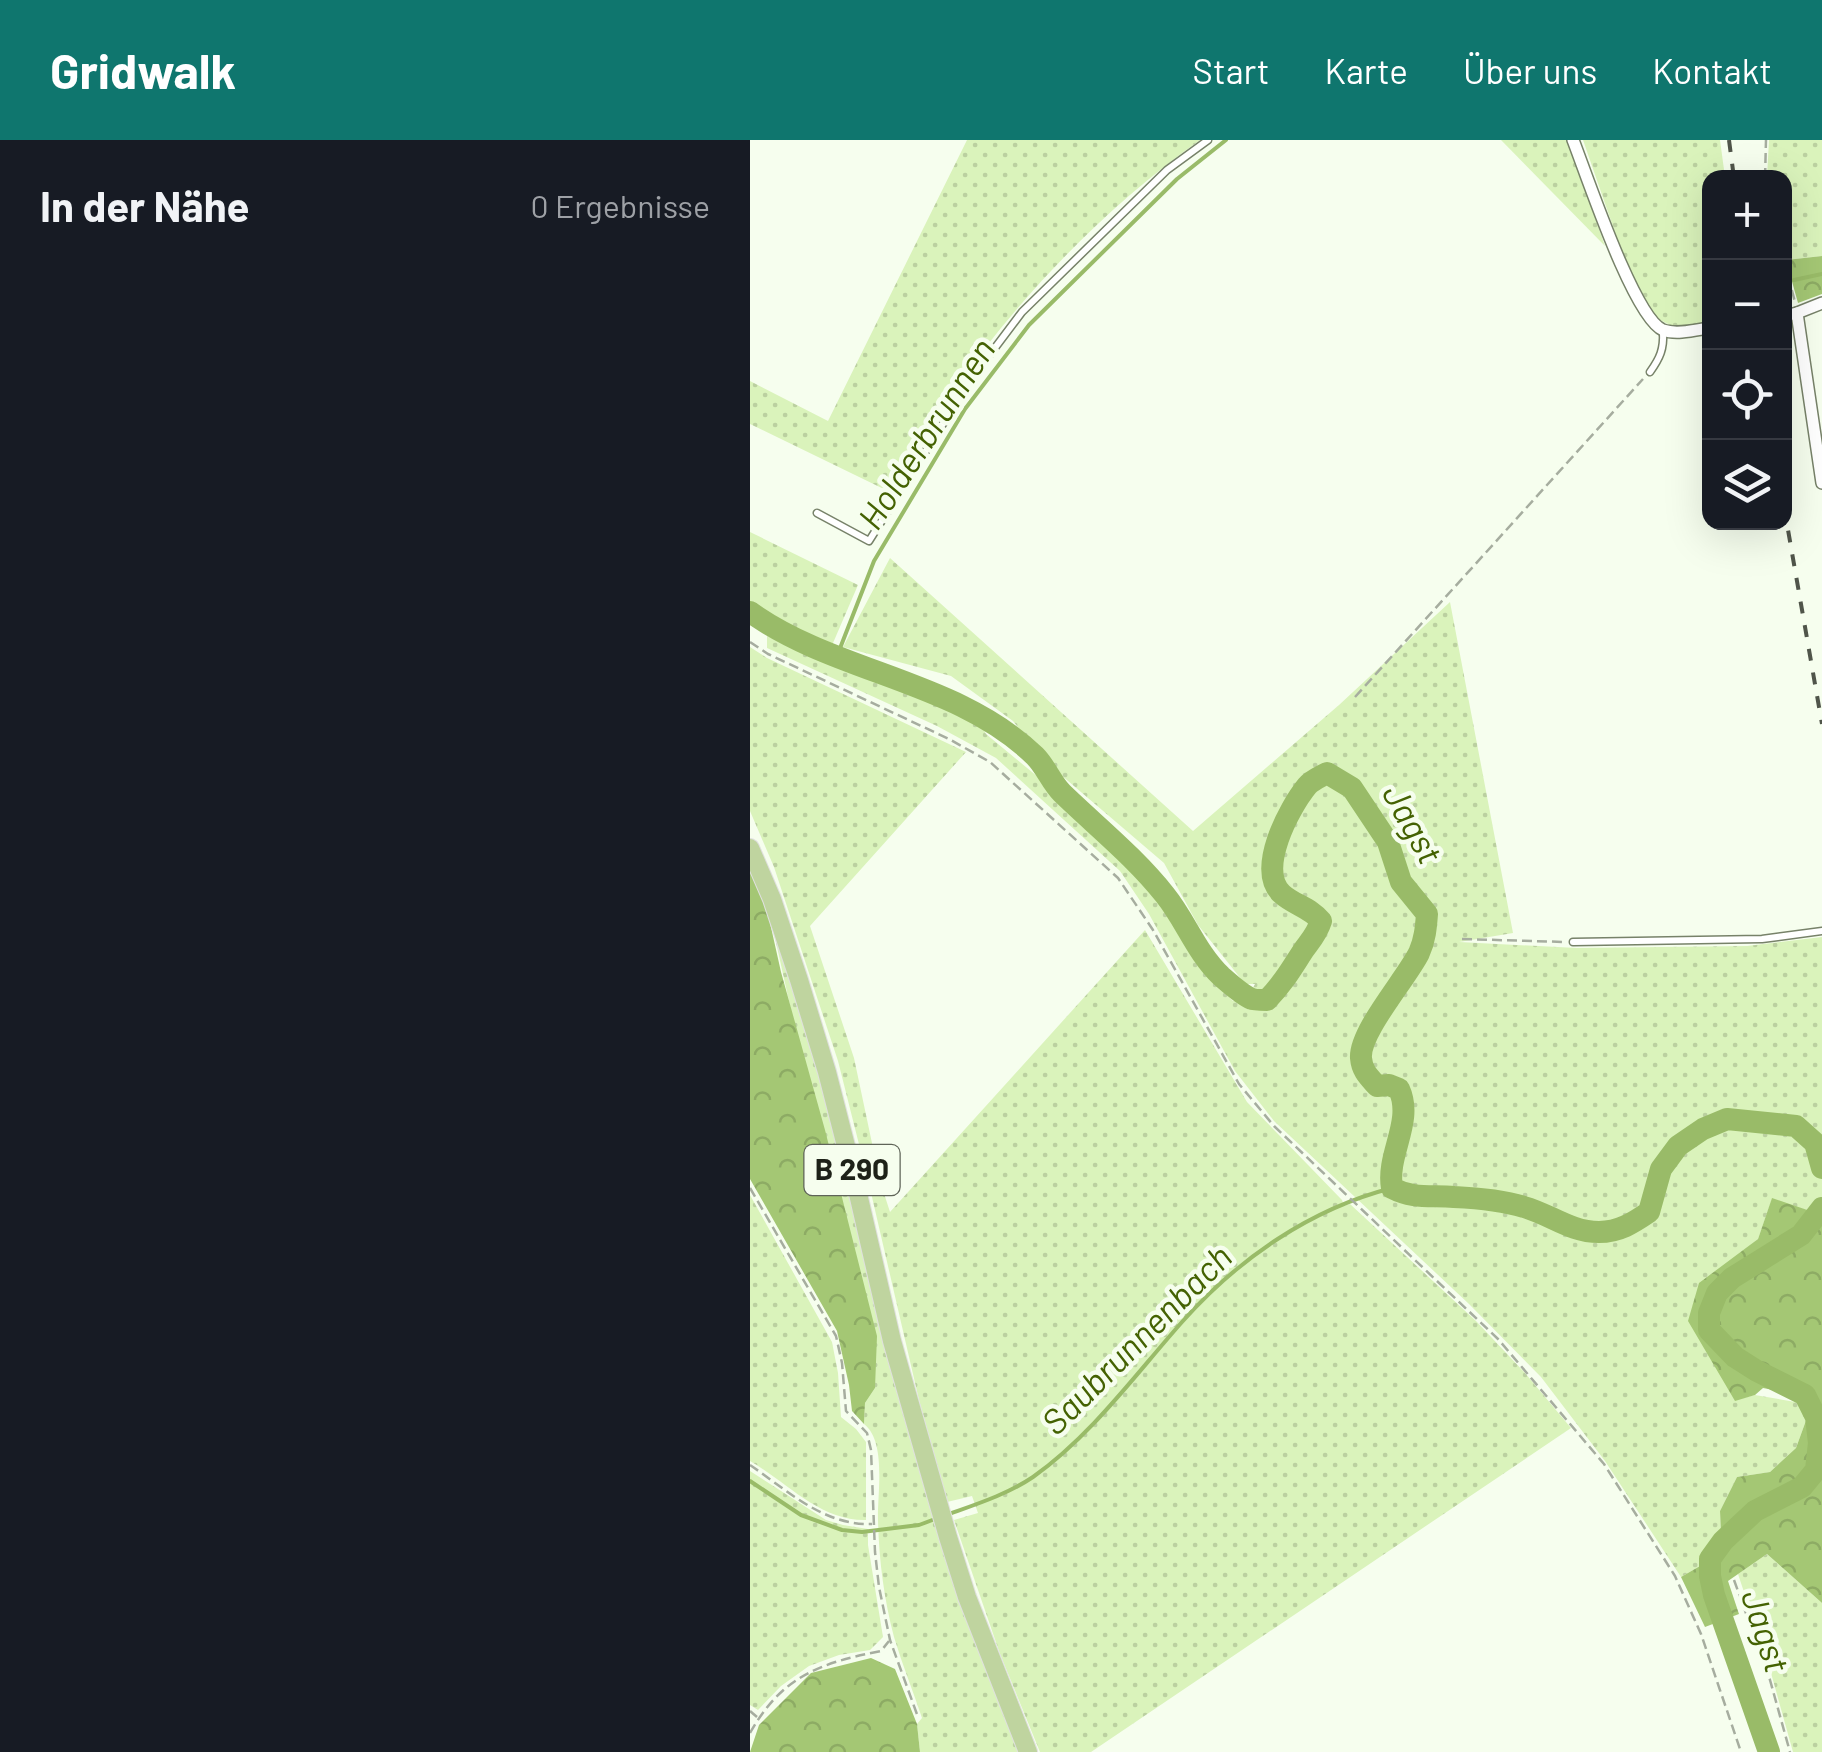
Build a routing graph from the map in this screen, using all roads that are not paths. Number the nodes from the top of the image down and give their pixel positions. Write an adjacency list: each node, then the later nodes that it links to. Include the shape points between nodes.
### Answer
1 (1208, 140): 10 (lane, via 1167,170 1022,312 970,380 869,541)
2 (1574, 140): 7 (street, via 1630,284)
3 (1822, 302): 4 (street)
4 (1792, 314)
5 (1792, 319): 9 (street)
6 (1702, 329): 7 (street)
7 (1663, 330): 8 (lane, via 1664,347)
8 (1650, 372)
9 (1822, 483)
10 (818, 514)
11 (750, 848): 14 (main road, B 290, via 827,1072 892,1342 966,1598)
12 (1822, 931): 13 (lane, via 1762,939)
13 (1573, 942)
14 (1028, 1752)

